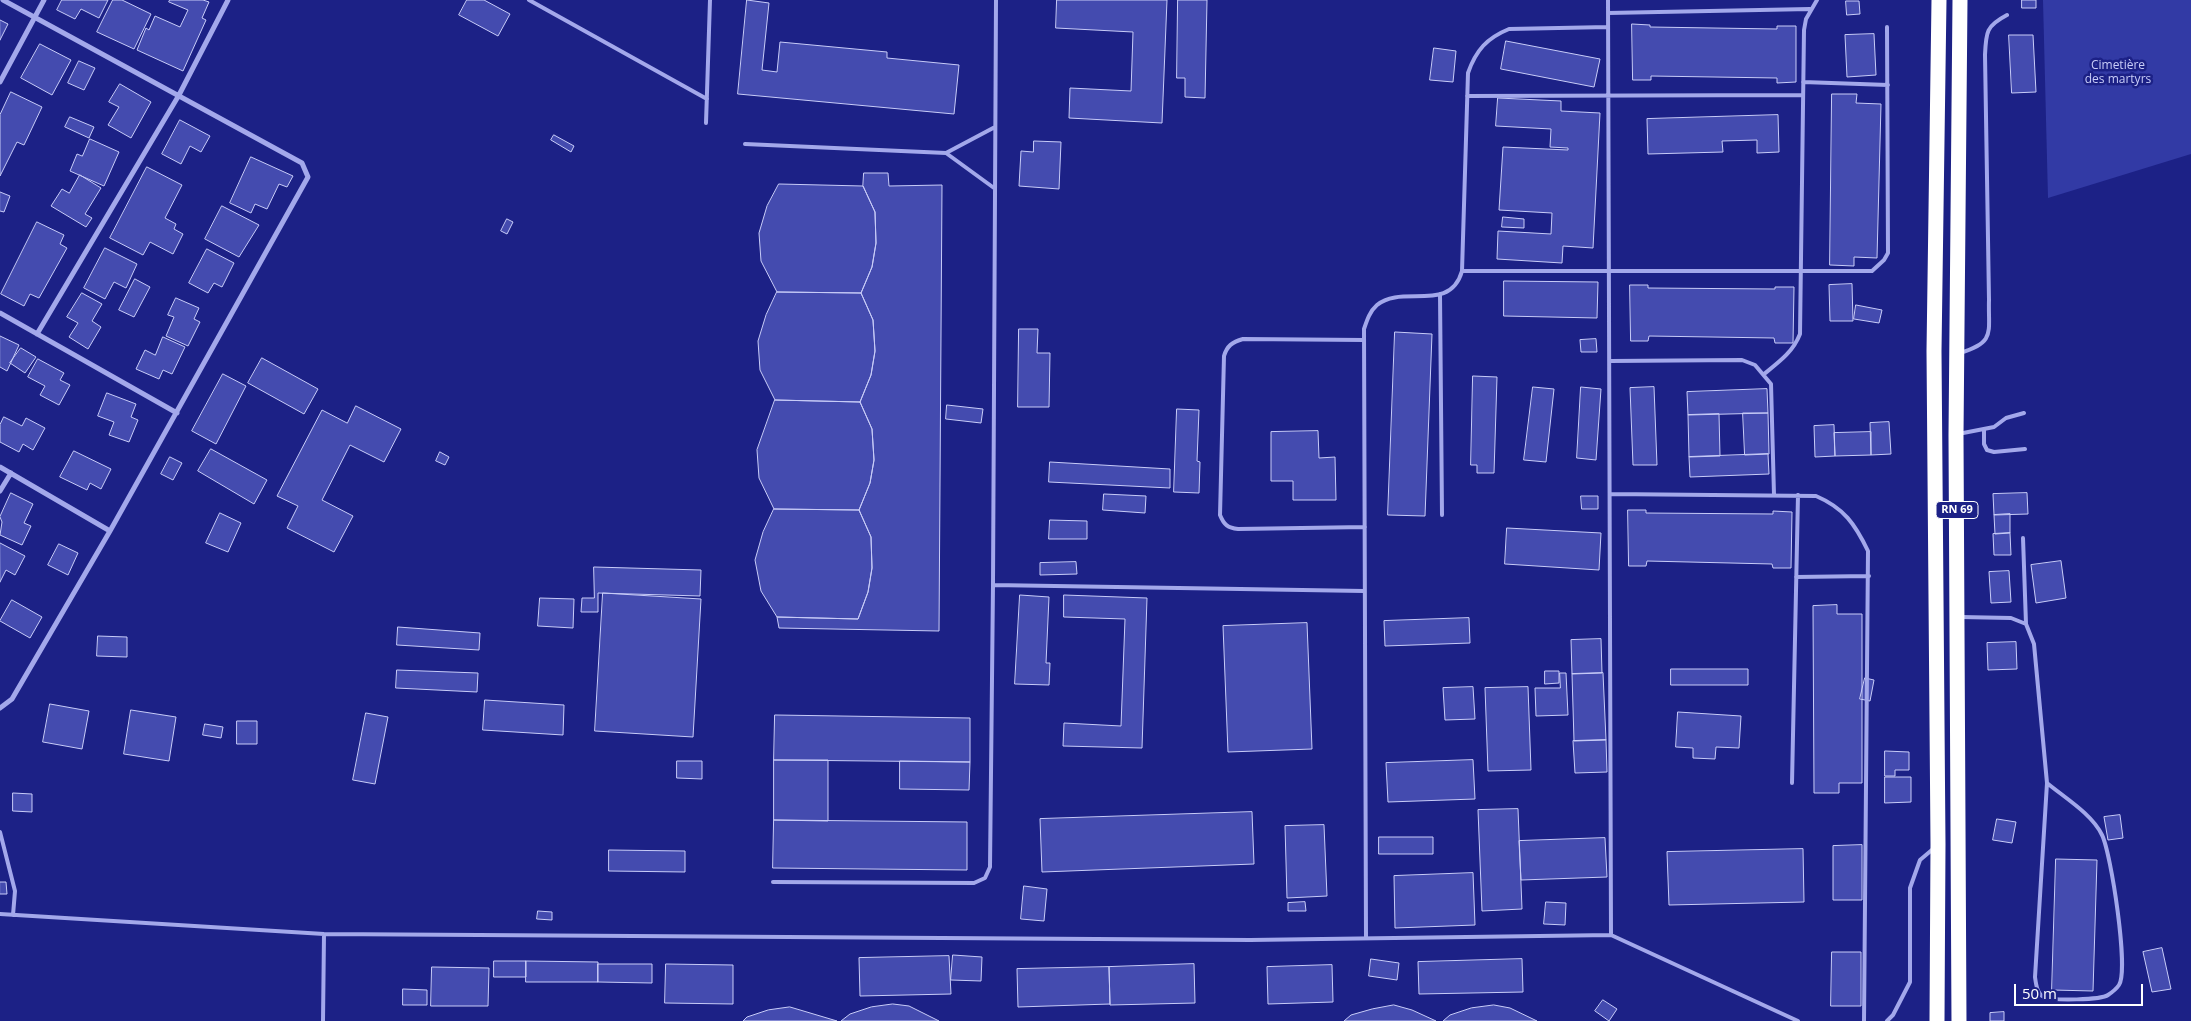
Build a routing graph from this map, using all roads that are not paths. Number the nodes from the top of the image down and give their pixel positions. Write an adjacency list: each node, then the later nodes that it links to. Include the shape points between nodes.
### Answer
1 (3, 0): 14 (street)
2 (44, 0): 14 (street)
3 (228, 0): 20 (street)
4 (529, 0): 24 (lane)
5 (710, 0): 24 (lane)
6 (996, 0): 26 (lane)
7 (1608, 0): 12 (lane)
8 (1817, 0): 11 (lane)
9 (1938, 0): 65 (highway, RN 69, via 1934,351)
10 (1960, 0): 37 (highway, RN 69)
11 (1810, 10): 12 (lane); 18 (lane, via 1804,30)
12 (1608, 12): 15 (lane)
13 (2007, 14): 37 (lane, via 1993,22 1986,33 1984,55 1988,337 1979,347)
14 (35, 18): 17 (street); 20 (street)
15 (1608, 27): 22 (lane, via 1509,29 1494,35 1473,58 1468,73); 23 (lane)
16 (1887, 28): 19 (lane)
17 (0, 82)
18 (1803, 82): 19 (lane); 21 (lane)
19 (1888, 85): 31 (lane, via 1888,252 1872,271)
20 (179, 95): 35 (street); 40 (street, via 302,164 308,177)
21 (1803, 95): 23 (lane); 31 (lane)
22 (1467, 96): 23 (lane); 32 (lane)
23 (1608, 96): 30 (lane)
24 (707, 99): 25 (lane)
25 (706, 123)
26 (995, 127): 28 (lane); 29 (lane)
27 (745, 144): 28 (lane)
28 (946, 153): 29 (lane)
29 (994, 188): 57 (lane)
30 (1610, 269): 31 (lane); 32 (lane); 38 (lane)
31 (1802, 270): 39 (lane, via 1800,334 1789,354)
32 (1462, 271): 33 (lane, via 1454,287)
33 (1440, 294): 36 (lane, via 1390,299 1378,304 1369,314); 51 (lane)
34 (0, 313): 35 (street)
35 (36, 334): 40 (street)
36 (1364, 340): 52 (lane); 52 (lane, via 1243,339 1226,348 1220,515 1223,523 1238,529)
37 (1958, 354): 43 (highway, RN 69)
38 (1610, 361): 39 (lane, via 1742,360 1755,365); 48 (lane)
39 (1764, 374): 49 (lane, via 1771,384)
40 (177, 413): 53 (street)
41 (2024, 413): 42 (lane)
42 (1984, 429): 43 (lane); 44 (lane, via 1987,450)
43 (1956, 435): 59 (highway, RN 69)
44 (2025, 448)
45 (0, 467): 46 (street)
46 (11, 473): 47 (street); 53 (street)
47 (0, 491)
48 (1610, 494): 49 (lane); 70 (lane)
49 (1774, 495): 50 (lane)
50 (1798, 495): 55 (lane, via 1816,496 1845,513 1868,551); 56 (lane)
51 (1442, 515)
52 (1365, 527): 58 (lane)
53 (110, 531): 61 (street, via 12,699)
54 (2023, 538): 60 (lane)
55 (1869, 576): 56 (lane); 74 (lane)
56 (1796, 577): 62 (lane)
57 (994, 586): 58 (lane); 66 (lane, via 990,867 985,878 974,883)
58 (1364, 591): 71 (lane)
59 (1957, 617): 60 (lane, via 2011,618); 77 (highway, RN 69)
60 (2026, 624): 63 (lane, via 2034,644)
61 (0, 708)
62 (1792, 783)
63 (2048, 783): 63 (lane, via 2102,834 2110,858 2123,963 2120,984 2107,996 2065,1000 2044,997 2038,990 2035,977)
64 (0, 832): 68 (lane, via 15,891)
65 (1938, 844): 75 (lane, via 1920,860 1910,888 1910,982); 76 (highway, RN 69)
66 (773, 882)
67 (0, 914): 68 (lane)
68 (13, 915): 69 (lane)
69 (324, 934): 71 (lane); 72 (lane)
70 (1611, 935): 71 (lane); 73 (lane)
71 (1366, 938)
72 (322, 1021)
73 (1798, 1021)
74 (1864, 1021)
75 (1887, 1021)
76 (1937, 1021)
77 (1959, 1021)

